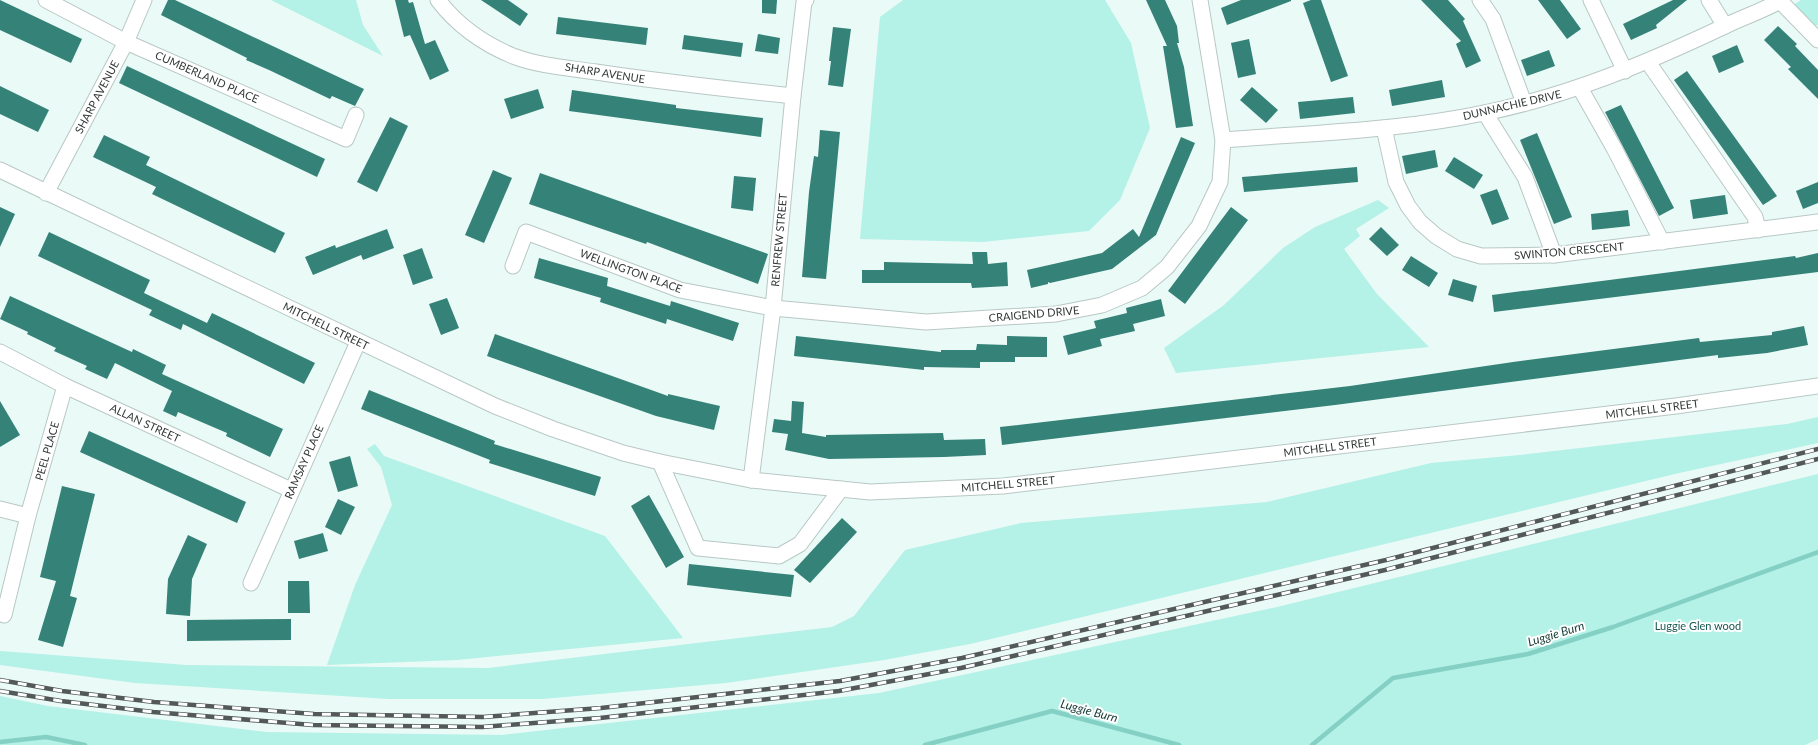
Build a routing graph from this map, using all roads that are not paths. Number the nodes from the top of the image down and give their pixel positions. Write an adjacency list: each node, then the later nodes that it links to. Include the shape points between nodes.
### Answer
1 (46, 0): 12 (street, CUMBERLAND PLACE)
2 (144, 0): 12 (street, SHARP AVENUE)
3 (438, 0): 16 (street, SHARP AVENUE, via 457,21 474,34 514,56 541,64 666,82)
4 (806, 0): 16 (street, RENFREW STREET)
5 (1200, 0): 21 (street, CRAIGEND DRIVE)
6 (1480, 0): 17 (street, via 1493,18)
7 (1591, 0): 14 (street)
8 (1709, 0): 10 (street)
9 (1781, 1): 10 (street, DUNNACHIE DRIVE); 11 (street)
10 (1725, 26): 13 (street, DUNNACHIE DRIVE)
11 (1818, 40)
12 (126, 42): 19 (street, CUMBERLAND PLACE, via 346,139); 23 (street, SHARP AVENUE)
13 (1648, 62): 14 (street, DUNNACHIE DRIVE); 25 (street, via 1755,217)
14 (1625, 71): 15 (street, DUNNACHIE DRIVE)
15 (1580, 88): 17 (street, DUNNACHIE DRIVE); 26 (street)
16 (793, 96): 29 (street, RENFREW STREET)
17 (1524, 103): 18 (street, DUNNACHIE DRIVE)
18 (1485, 113): 20 (street, DUNNACHIE DRIVE); 27 (street, via 1524,177)
19 (356, 115)
20 (1384, 128): 21 (street, DUNNACHIE DRIVE); 27 (street, SWINTON CRESCENT, via 1396,182 1412,212 1436,236 1457,249 1481,256)
21 (1223, 140): 29 (street, CRAIGEND DRIVE, via 1220,182 1199,226 1167,267 1142,288 1102,305 1056,314 926,322)
22 (0, 170): 23 (street, MITCHELL STREET)
23 (46, 193): 30 (street, MITCHELL STREET)
24 (1818, 222): 25 (street, SWINTON CRESCENT)
25 (1758, 230): 26 (street, SWINTON CRESCENT)
26 (1662, 242): 27 (street, SWINTON CRESCENT)
27 (1554, 254)
28 (513, 266): 29 (street, WELLINGTON PLACE, via 526,232 680,290)
29 (773, 308): 35 (street, RENFREW STREET)
30 (358, 342): 34 (street, MITCHELL STREET, via 495,406 623,453); 37 (street, RAMSAY PLACE)
31 (0, 352): 32 (street, ALLAN STREET)
32 (65, 386): 37 (street, ALLAN STREET); 39 (street, PEEL PLACE)
33 (1818, 386): 36 (street, MITCHELL STREET, via 1692,404 1003,486 870,492)
34 (660, 462): 35 (street, MITCHELL STREET); 36 (street, via 698,548 779,556 800,544)
35 (751, 480): 36 (street, MITCHELL STREET)
36 (841, 489)
37 (291, 490): 40 (street, RAMSAY PLACE)
38 (0, 509): 39 (street)
39 (28, 516): 41 (street, PEEL PLACE)
40 (251, 583)
41 (4, 615)

